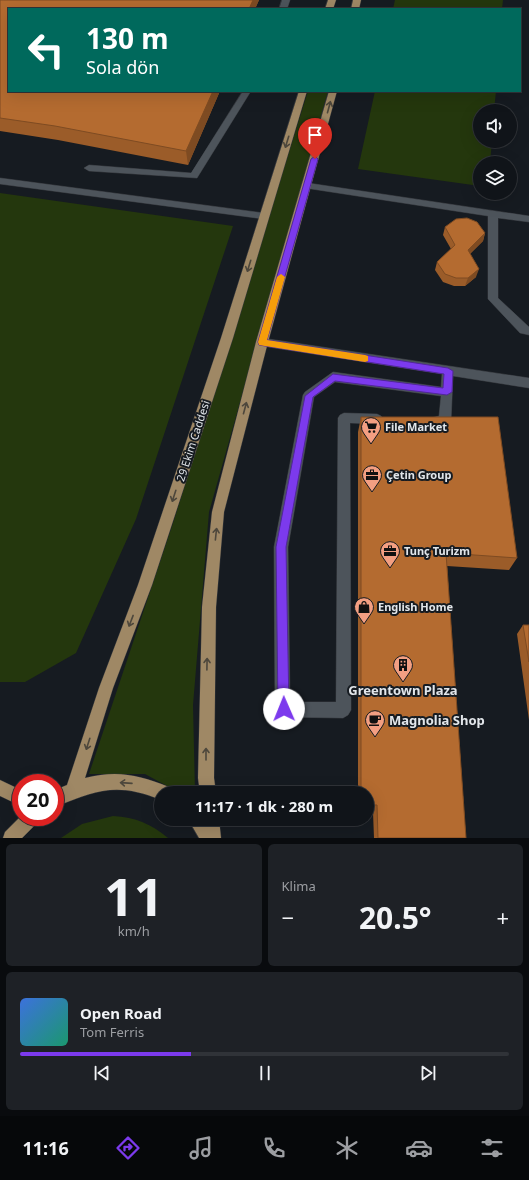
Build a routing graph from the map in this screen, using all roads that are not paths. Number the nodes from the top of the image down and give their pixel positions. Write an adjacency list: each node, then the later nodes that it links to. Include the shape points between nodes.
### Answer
1 (246, 92): 4 (street, via 194,176)
2 (303, 92): 8 (main road, 29 Ekim Caddesi, one-way to 8)
3 (333, 92): 6 (main road, one-way to 3)
4 (89, 168)
5 (0, 181): 8 (street)
6 (308, 186): 7 (street); 11 (main road)
7 (493, 214): 9 (street); 10 (street, via 493,298 524,330)
8 (264, 216): 19 (main road, 29 Ekim Caddesi, one-way to 19, via 227,338 150,570 106,688)
9 (529, 219)
10 (529, 331)
11 (262, 342): 12 (street); 17 (main road, one-way to 11, via 209,607 218,512)
12 (448, 371): 13 (street); 14 (street)
13 (529, 383)
14 (447, 392): 15 (street, via 333,377 309,396 281,547 284,709 343,710 344,418); 16 (street, via 445,421)
15 (391, 420)
16 (422, 421)
17 (207, 786)
18 (0, 788): 21 (main road)
19 (74, 789): 20 (main road, one-way to 19, via 139,784 107,781); 22 (main road)
20 (154, 790)
21 (12, 794)
22 (64, 794)
23 (22, 826): 26 (main road)
24 (200, 826): 27 (main road)
25 (212, 826): 28 (main road)
26 (11, 838)
27 (208, 838)
28 (213, 838)

